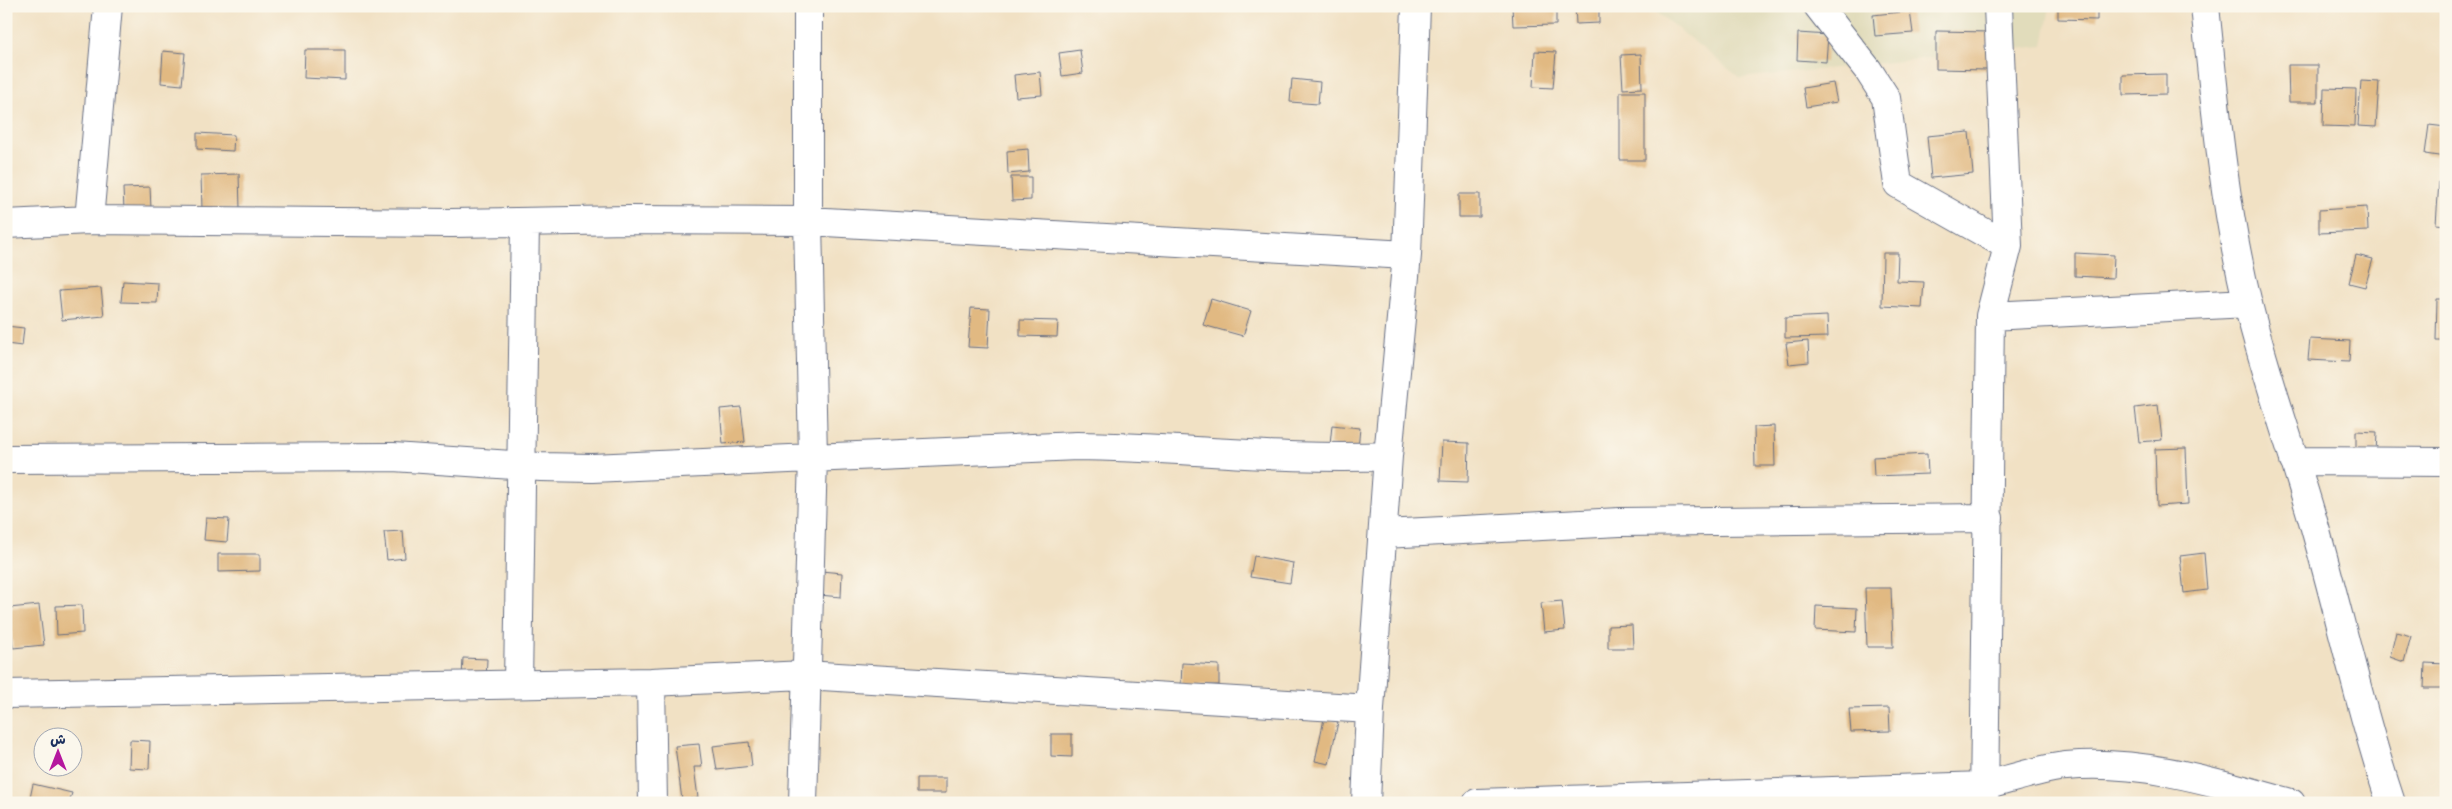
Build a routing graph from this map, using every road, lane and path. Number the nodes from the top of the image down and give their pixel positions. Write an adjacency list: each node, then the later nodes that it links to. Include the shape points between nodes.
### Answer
1 (108, 6): 7 (street)
2 (808, 6): 8 (street)
3 (1416, 6): 12 (street)
4 (1818, 6): 11 (street, via 1886,98 1898,184)
5 (1998, 6): 11 (street)
6 (2205, 6): 13 (street, via 2228,199)
7 (89, 220): 9 (street); 10 (street)
8 (808, 221): 9 (street); 12 (street); 16 (street)
9 (525, 222): 20 (street)
10 (6, 224)
11 (2008, 246): 14 (street)
12 (1407, 255): 15 (street)
13 (2248, 303): 14 (street); 18 (street)
14 (1990, 316): 21 (street)
15 (1388, 456): 16 (street, via 1340,458 1077,446); 22 (street)
16 (813, 457): 20 (street, via 601,468); 23 (street)
17 (6, 460): 20 (street, via 384,457)
18 (2294, 460): 19 (street); 34 (street, via 2375,756)
19 (2446, 462)
20 (521, 466): 25 (street)
21 (1989, 518): 22 (street, via 1620,522); 28 (street)
22 (1383, 534): 27 (street)
23 (805, 675): 24 (street); 27 (street); 30 (street)
24 (651, 682): 25 (street); 29 (street)
25 (518, 684): 26 (street)
26 (6, 694)
27 (1370, 709): 31 (street)
28 (1984, 794): 32 (street); 33 (street, via 2064,766 2117,766 2177,772)
29 (653, 803)
30 (803, 803)
31 (1366, 803)
32 (1477, 803)
33 (2291, 803)
34 (2391, 803)

